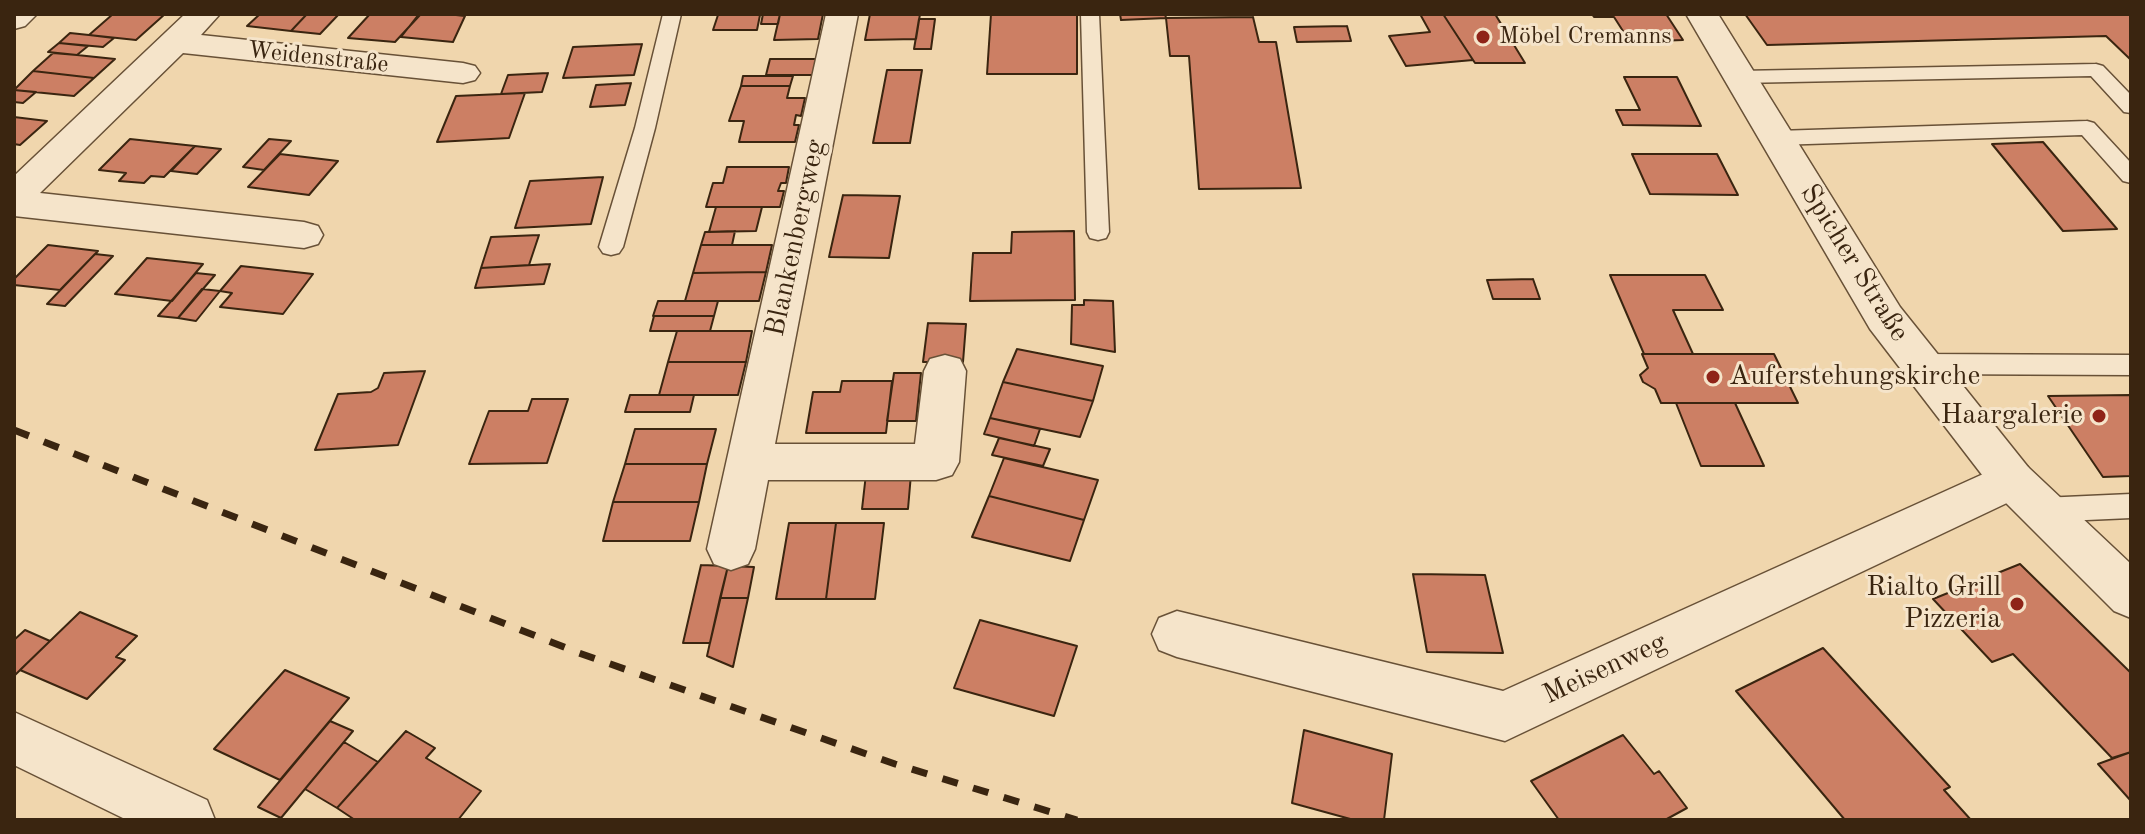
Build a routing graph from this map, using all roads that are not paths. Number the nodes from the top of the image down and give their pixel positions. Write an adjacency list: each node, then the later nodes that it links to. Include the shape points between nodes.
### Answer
1 (204, 14): 6 (street)
2 (672, 14): 15 (lane)
3 (842, 14): 19 (street, Blankenbergweg)
4 (1090, 14): 13 (lane)
5 (1702, 14): 8 (street, Spicher Straße)
6 (174, 42): 7 (street, Weidenstraße); 12 (street)
7 (463, 73)
8 (1740, 77): 9 (lane, via 2096,70); 10 (street, Spicher Straße)
9 (2131, 107)
10 (1777, 138): 11 (lane, via 2087,128); 16 (street, Spicher Straße, via 1885,318)
11 (2131, 176)
12 (14, 200): 14 (street)
13 (1098, 232)
14 (304, 235)
15 (611, 247)
16 (1920, 364): 17 (lane); 20 (street, Spicher Straße)
17 (2131, 365)
18 (945, 371): 19 (street, via 936,462)
19 (750, 462): 22 (street, Blankenbergweg)
20 (2027, 495): 21 (lane); 23 (street, Spicher Straße); 24 (street, Meisenweg, via 1505,716)
21 (2131, 506)
22 (731, 549)
23 (2131, 596)
24 (1177, 634)
25 (14, 738): 26 (street)
26 (187, 820)

